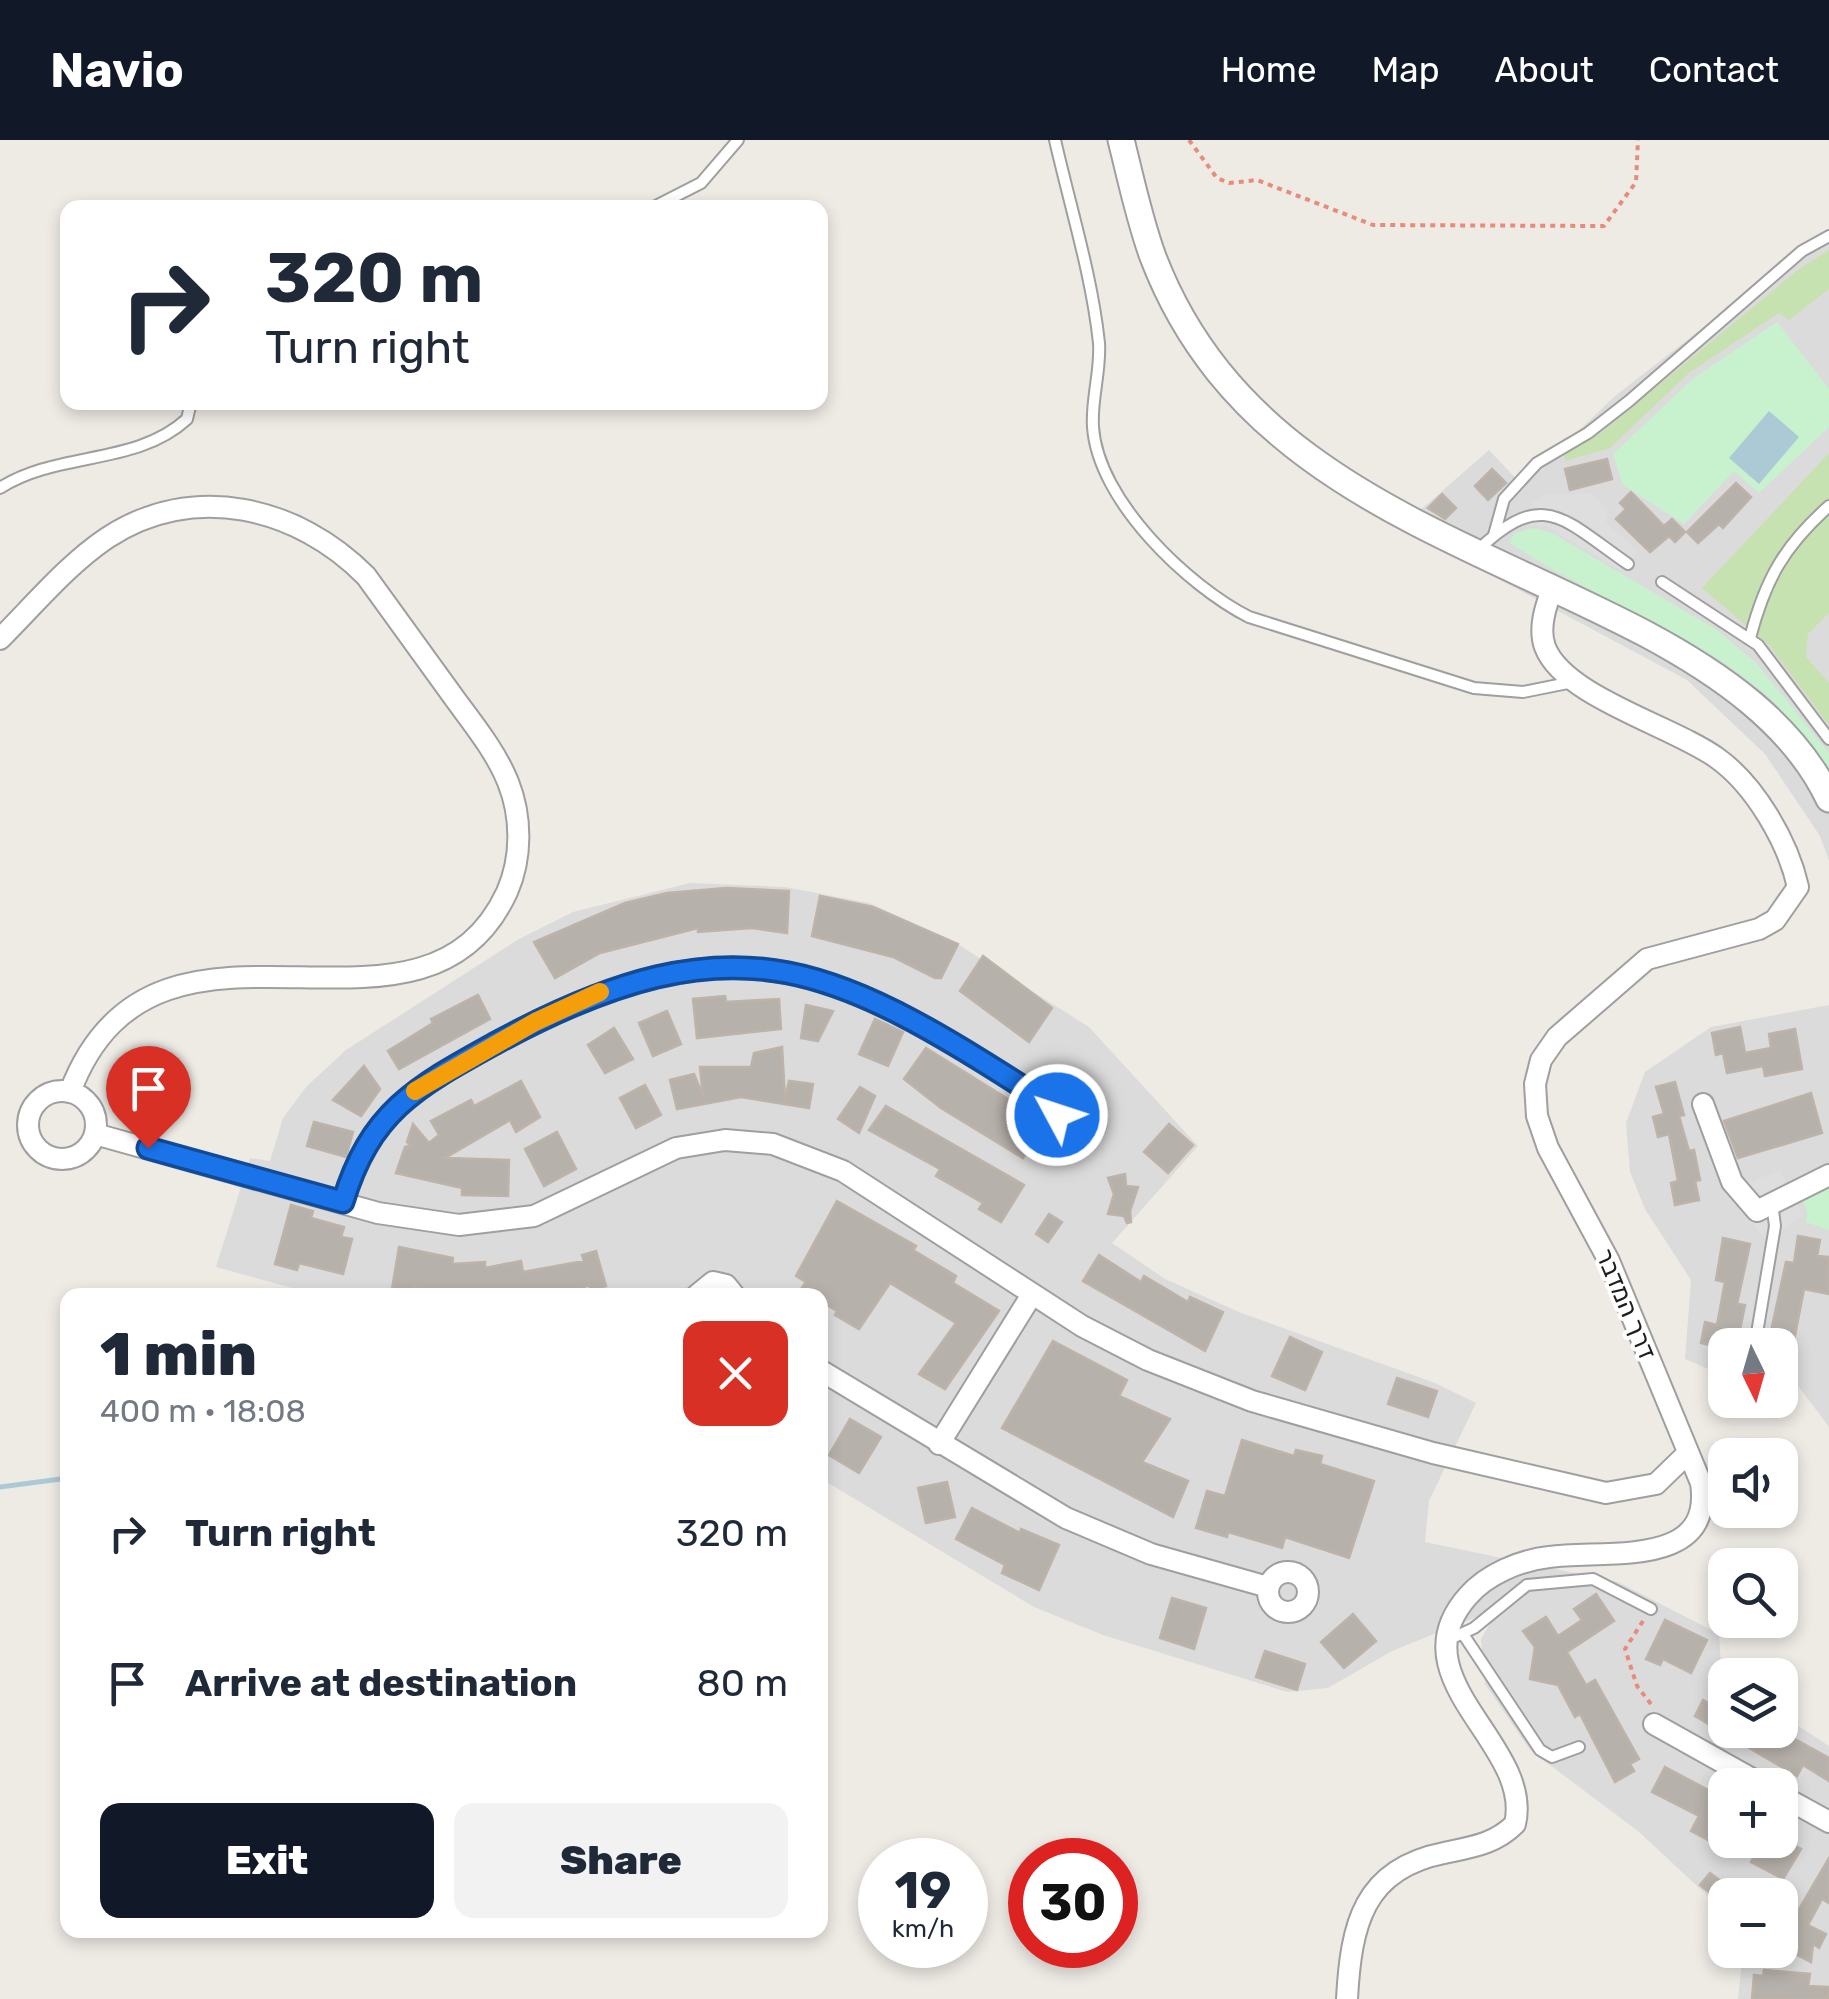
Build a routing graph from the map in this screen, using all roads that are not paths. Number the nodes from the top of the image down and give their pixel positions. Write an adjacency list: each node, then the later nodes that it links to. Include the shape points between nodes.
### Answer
1 (738, 140): 4 (lane, via 701,183)
2 (1055, 140): 15 (lane, via 1098,340 1093,431 1101,460 1135,521 1222,604 1249,618 1474,688 1523,692)
3 (1121, 140): 9 (street, via 1145,232 1171,294 1254,416 1346,484)
4 (668, 200)
5 (1829, 236): 9 (lane, via 1802,251 1630,401 1537,462 1504,500)
6 (189, 410): 7 (lane, via 153,443)
7 (0, 488)
8 (1829, 506): 14 (lane, via 1778,562)
9 (1486, 543): 10 (lane, via 1520,516 1546,515); 12 (street)
10 (1628, 564)
11 (1662, 582): 14 (lane)
12 (1553, 587): 15 (street, דרך המדבר, via 1544,612 1545,647); 17 (street, via 1719,678 1796,747)
13 (0, 638): 18 (street, via 80,560 138,522 201,507 264,512 320,536 366,576 490,748 518,815 519,849 506,895 480,934 454,955 390,978 282,976 177,986 140,1002 111,1025)
14 (1750, 638): 16 (lane)
15 (1574, 682): 31 (street, דרך המדבר, via 1720,760 1780,838 1798,887 1776,920 1759,929 1673,949 1615,982 1557,1037 1536,1084 1548,1148 1609,1261)
16 (1829, 739)
17 (1829, 799)
18 (70, 1092): 21 (street, via 93,1112); 21 (street, via 48,1094 32,1108 33,1144 65,1160 84,1151)
19 (1703, 1104): 24 (street, via 1732,1182)
20 (1059, 1110): 23 (street, via 929,1027 854,990 778,970 699,968 577,1001 428,1082 370,1136)
21 (95, 1134): 23 (street)
22 (1829, 1176): 24 (street)
23 (343, 1202): 27 (street, via 433,1223 510,1221 558,1207 676,1148 761,1142 843,1171)
24 (1765, 1207): 28 (lane, via 1775,1226)
25 (702, 1288): 26 (street, via 717,1282)
26 (725, 1288)
27 (1031, 1296): 30 (street); 31 (street, via 1148,1360 1252,1401 1523,1475 1630,1492 1656,1484)
28 (1758, 1328)
29 (828, 1375): 30 (street)
30 (939, 1444): 32 (street, via 1096,1532)
31 (1688, 1453): 34 (street, דרך המדבר, via 1704,1502 1690,1533 1652,1550 1514,1565 1470,1593 1451,1619)
32 (1268, 1587)
33 (1651, 1609): 34 (lane, via 1594,1579 1528,1585)
34 (1454, 1638): 36 (lane, via 1540,1750 1552,1756); 40 (street, via 1448,1662 1518,1792 1515,1824 1500,1839 1416,1858 1379,1884 1354,1931)
35 (1654, 1724): 37 (street)
36 (1580, 1747)
37 (1732, 1768)
38 (1798, 1805): 39 (street)
39 (1829, 1822)
40 (1347, 1999)

